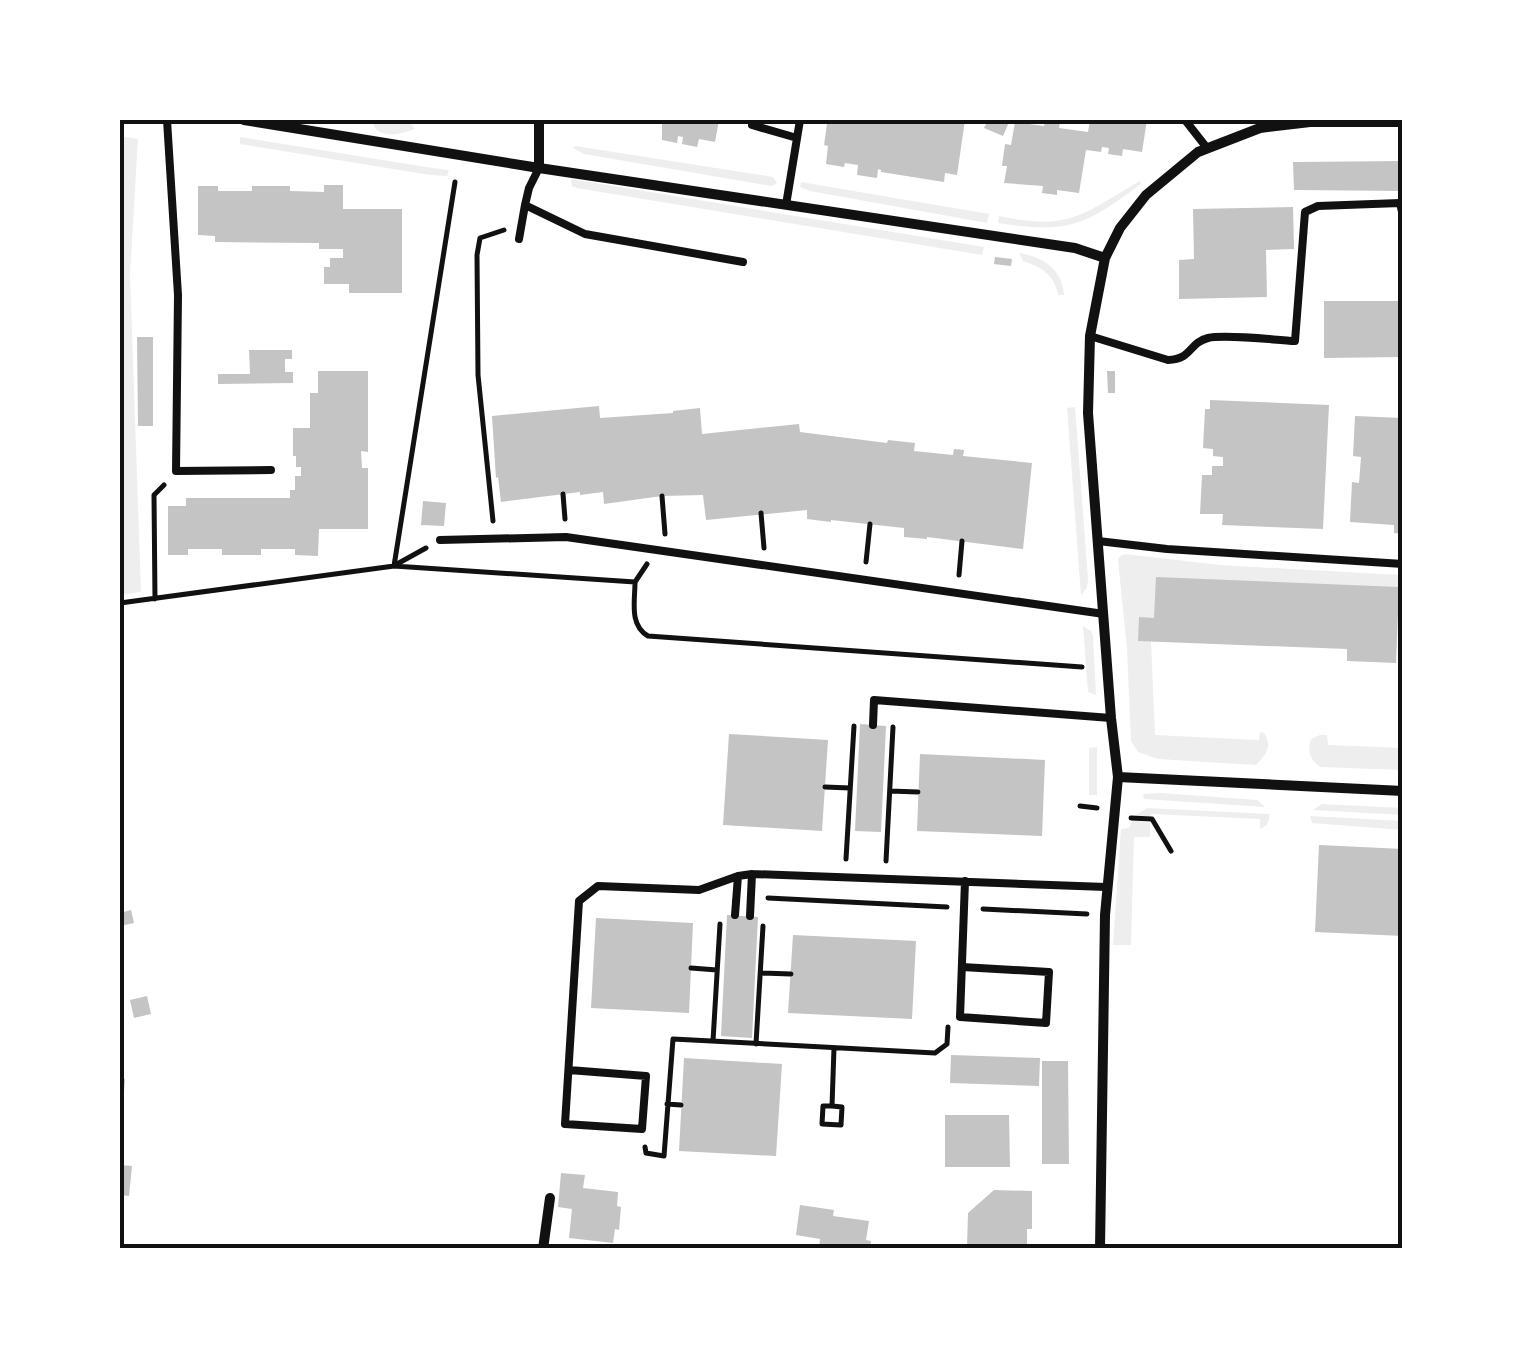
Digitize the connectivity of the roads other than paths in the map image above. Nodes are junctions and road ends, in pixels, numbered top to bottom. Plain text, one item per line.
1 (167, 120) edge
2 (244, 120) edge
3 (539, 120) edge
4 (752, 120) edge
5 (800, 120) edge
6 (1185, 120) edge
7 (1403, 122) edge
8 (797, 138) junction
9 (1207, 148) junction
10 (540, 168) junction
11 (525, 205) junction
12 (786, 205) junction
13 (1403, 216) edge
14 (519, 239) dead end
15 (1105, 258) junction
16 (744, 262) dead end
17 (1090, 336) junction
18 (271, 470) dead end
19 (440, 540) road end
20 (1098, 541) junction
21 (1403, 564) edge
22 (1104, 614) junction
23 (1111, 718) junction
24 (873, 725) dead end
25 (1118, 777) junction
26 (1403, 791) edge
27 (752, 874) junction
28 (738, 876) junction
29 (965, 882) junction
30 (1106, 887) junction
31 (735, 915) dead end
32 (750, 916) dead end
33 (962, 967) junction
34 (569, 1070) junction
35 (550, 1198) dead end
36 (543, 1249) edge
37 (1100, 1249) edge

1 - 18 lane
2 - 10 street
3 - 10 street
4 - 8 lane
5 - 8 lane
6 - 9 lane
7 - 9 street
8 - 12 lane
9 - 15 street
10 - 11 lane
10 - 12 street
11 - 14 lane
11 - 16 lane
12 - 15 street
13 - 17 lane
15 - 17 street
17 - 20 street
19 - 22 lane
20 - 21 lane
20 - 22 street
22 - 23 street
23 - 24 lane
23 - 25 street
25 - 26 street
25 - 30 street
27 - 28 lane
27 - 29 lane
27 - 32 lane
28 - 31 lane
28 - 34 lane
29 - 30 lane
29 - 33 lane
30 - 37 street
33 - 33 lane
34 - 34 lane
35 - 36 street

